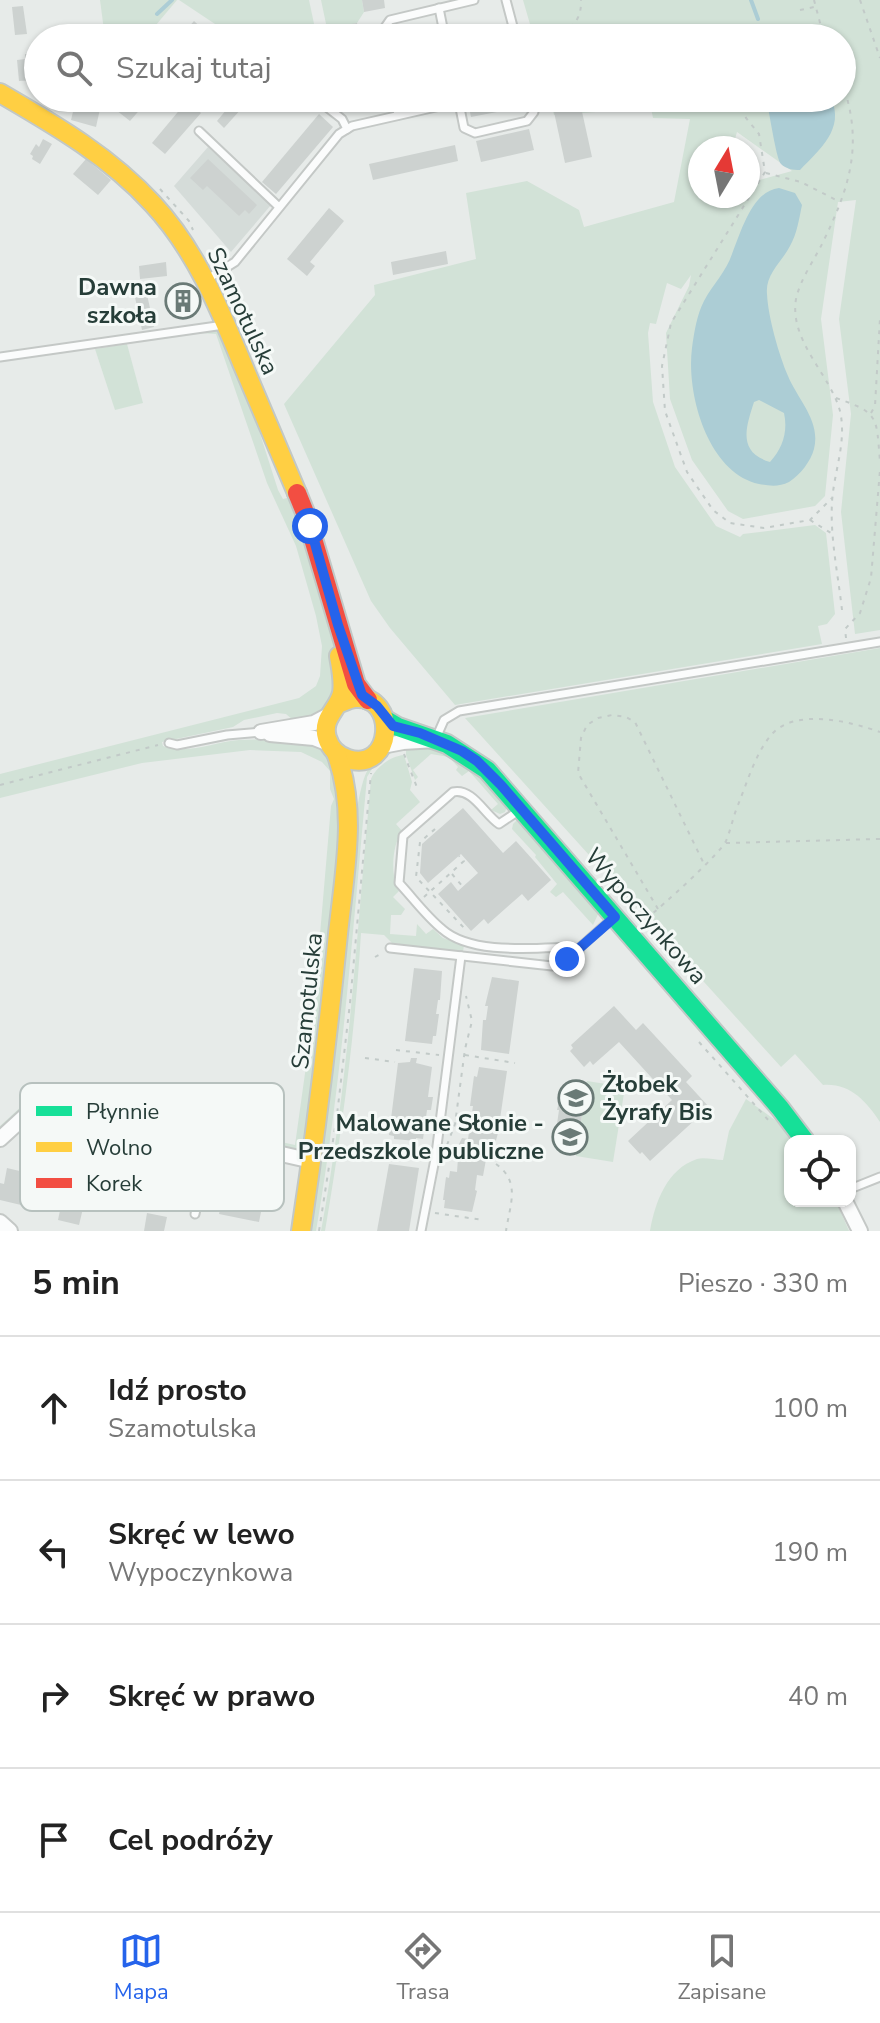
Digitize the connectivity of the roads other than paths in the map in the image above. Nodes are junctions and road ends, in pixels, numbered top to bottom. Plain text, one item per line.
1 (474, 0) edge
2 (506, 0) edge
3 (439, 8) junction
4 (387, 24) edge
5 (442, 24) edge
6 (512, 24) edge
7 (0, 93) edge
8 (24, 107) edge
9 (33, 112) edge
10 (333, 112) edge
11 (397, 112) edge
12 (410, 112) edge
13 (461, 112) edge
14 (534, 112) edge
15 (398, 115) junction
16 (347, 129) junction
17 (199, 131) dead end
18 (279, 207) junction
19 (206, 280) junction
20 (226, 325) junction
21 (0, 357) edge
22 (338, 625) junction
23 (880, 642) edge
24 (368, 700) junction
25 (333, 710) junction
26 (386, 720) junction
27 (261, 732) junction
28 (436, 740) junction
29 (169, 743) road end
30 (333, 748) junction
31 (382, 755) junction
32 (521, 808) junction
33 (348, 822) junction
34 (615, 917) junction
35 (390, 948) dead end
36 (579, 951) junction
37 (461, 956) junction
38 (20, 1121) edge
39 (800, 1135) edge
40 (0, 1139) edge
41 (284, 1155) edge
42 (312, 1161) junction
43 (880, 1177) edge
44 (856, 1187) edge
45 (848, 1207) edge
46 (196, 1211) edge
47 (195, 1214) dead end
48 (0, 1222) edge
49 (10, 1231) edge
50 (301, 1231) edge
51 (421, 1231) edge
52 (860, 1231) edge

1 - 3 lane
2 - 6 lane
3 - 4 lane
3 - 5 lane
7 - 8 street, Szamotulska
9 - 19 street, Szamotulska
10 - 16 lane
11 - 15 lane
12 - 15 lane
13 - 14 lane
15 - 16 lane
16 - 18 lane
17 - 18 lane
18 - 19 lane
19 - 20 street, Szamotulska
20 - 21 lane
20 - 22 street, Szamotulska
22 - 24 street, Szamotulska
22 - 25 street, Szamotulska
23 - 28 lane
24 - 25 street
24 - 26 street
25 - 27 street
25 - 30 street
26 - 28 street, Wypoczynkowa
26 - 31 street
27 - 29 lane
27 - 30 street
28 - 31 street
28 - 32 street, Wypoczynkowa
30 - 31 street
30 - 33 street, Szamotulska
31 - 33 street, Szamotulska
32 - 34 street, Wypoczynkowa
32 - 36 lane
33 - 42 street, Szamotulska
34 - 36 lane
34 - 39 street, Wypoczynkowa
35 - 37 lane
36 - 37 lane
37 - 51 lane
38 - 40 street
41 - 42 street
42 - 50 street, Szamotulska
43 - 44 lane
45 - 52 street
46 - 47 lane
48 - 49 street

